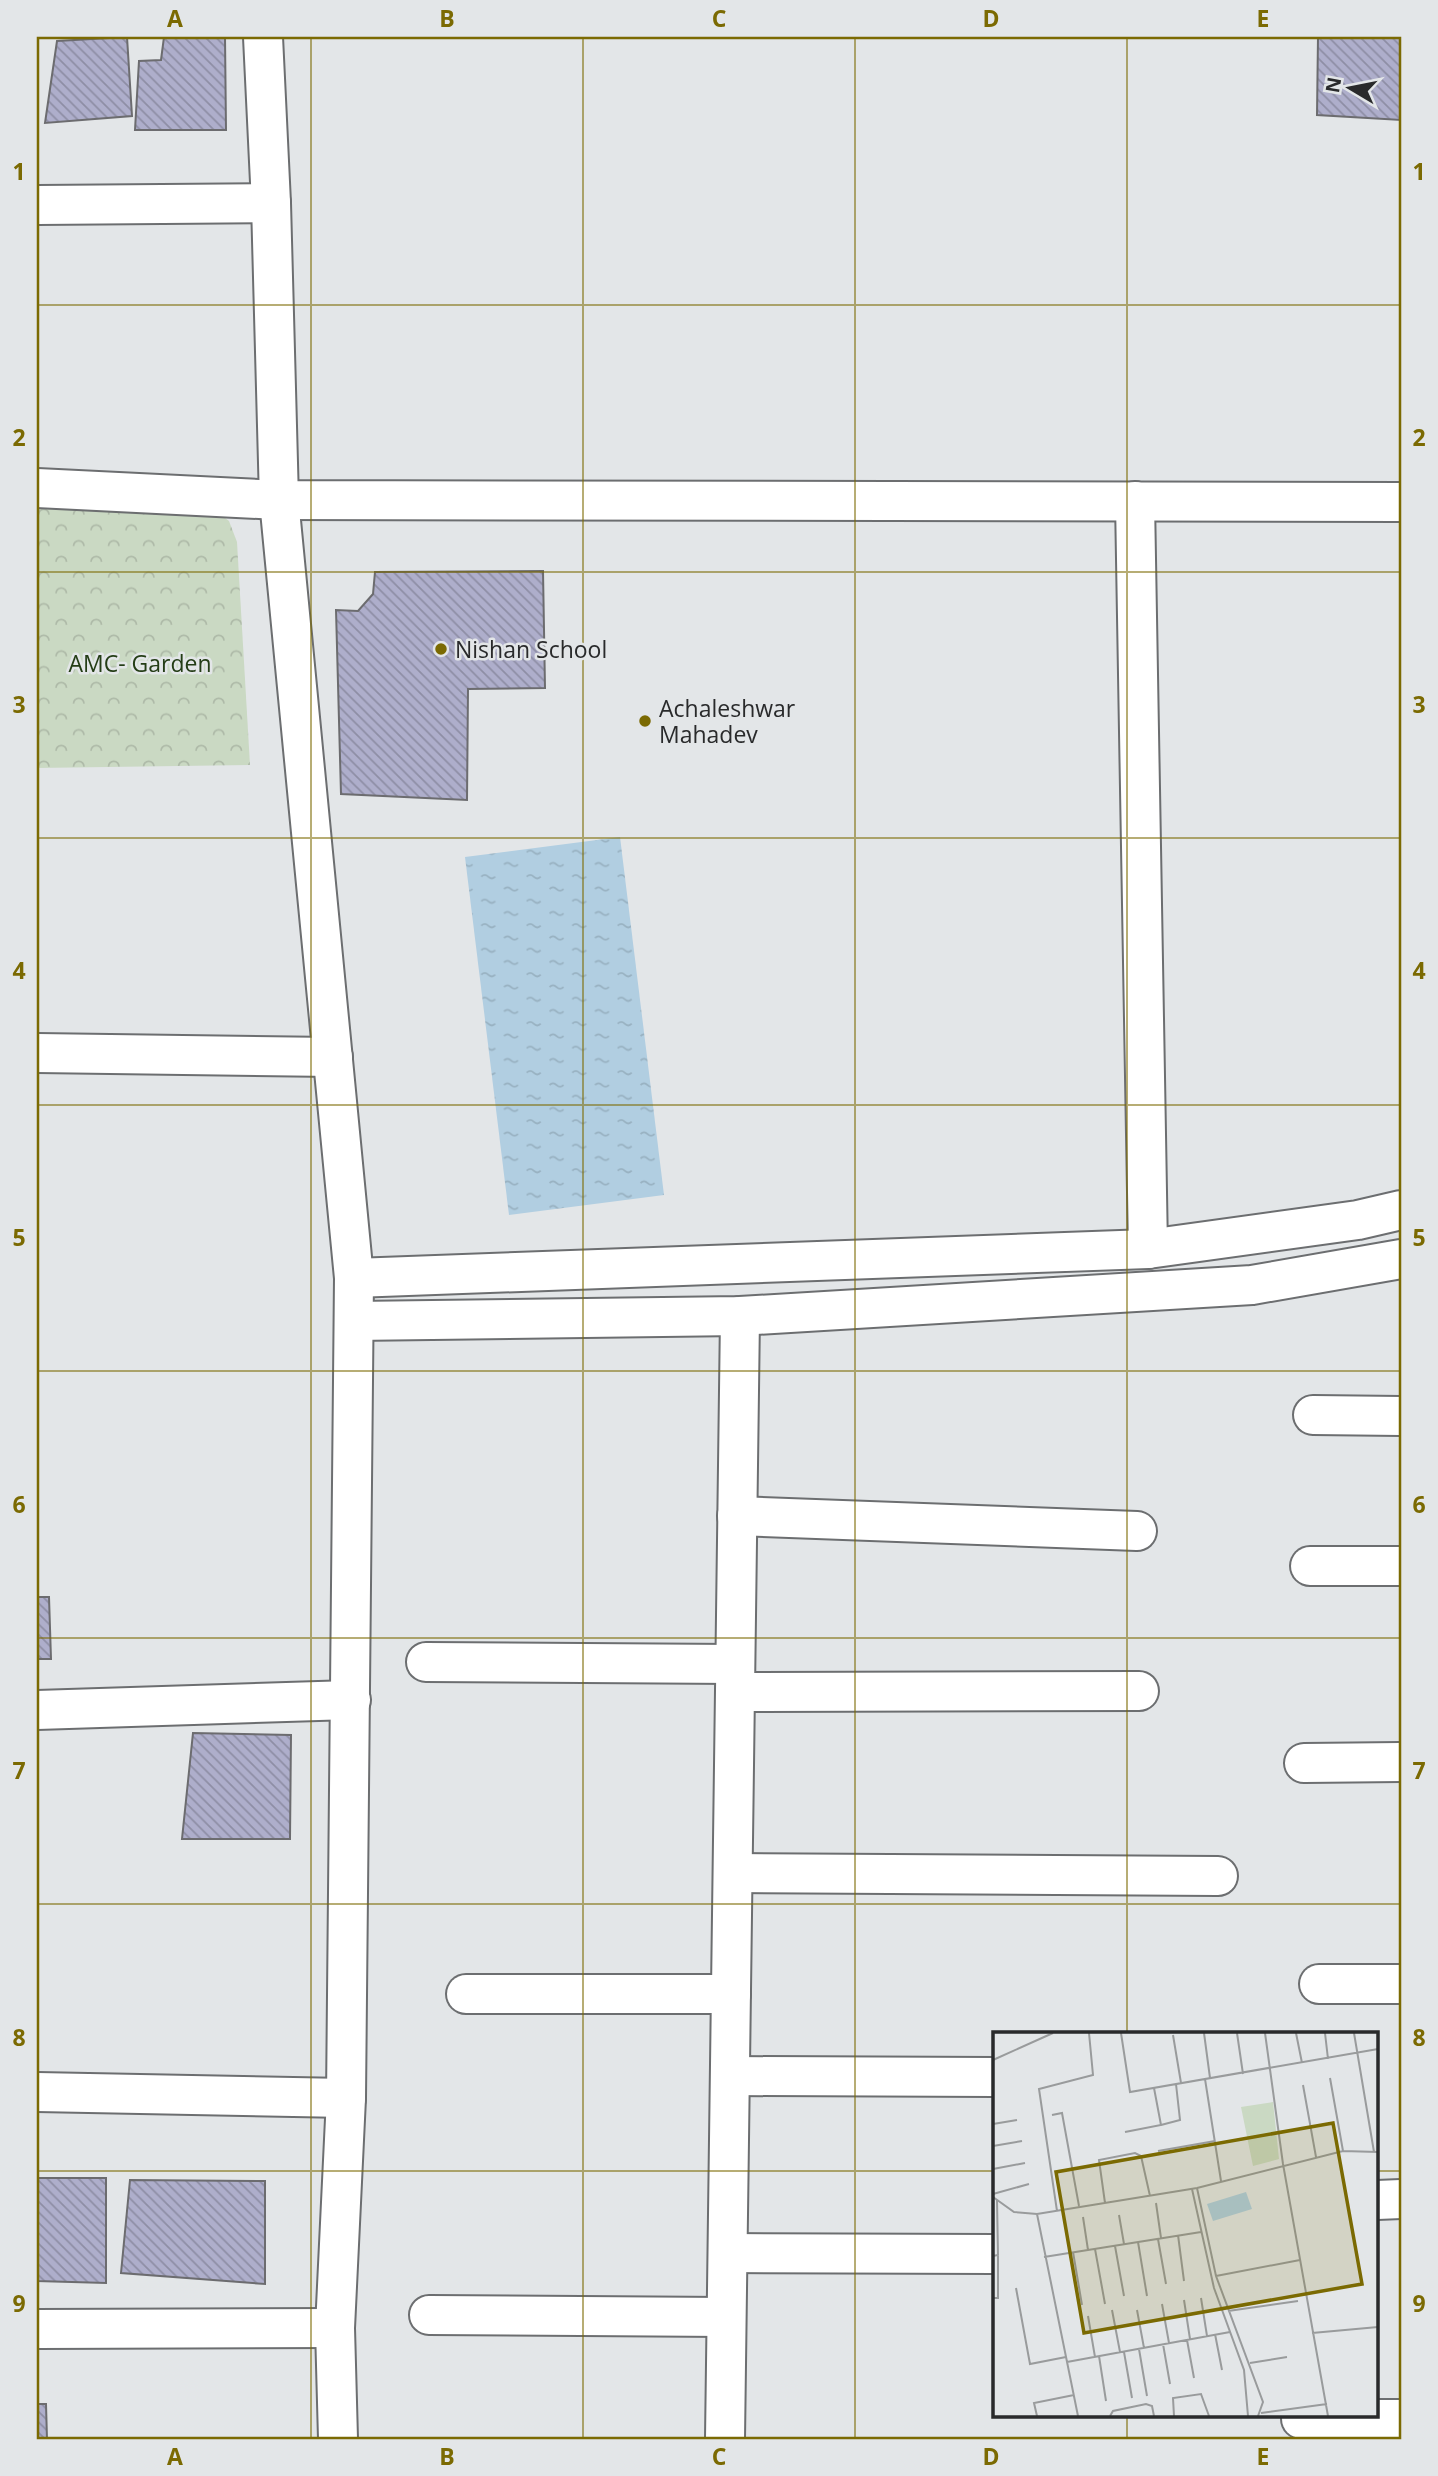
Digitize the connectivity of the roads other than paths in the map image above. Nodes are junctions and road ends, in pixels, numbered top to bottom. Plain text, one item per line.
1 (264, 37) edge
2 (271, 203) junction
3 (37, 205) edge
4 (37, 488) edge
5 (279, 500) junction
6 (1135, 501) junction
7 (1401, 502) edge
8 (37, 1053) edge
9 (333, 1057) junction
10 (1401, 1210) edge
11 (1148, 1249) junction
12 (1401, 1259) edge
13 (354, 1278) junction
14 (740, 1316) junction
15 (354, 1321) junction
16 (1312, 1415) dead end
17 (1401, 1416) edge
18 (737, 1516) junction
19 (1138, 1531) dead end
20 (1310, 1566) dead end
21 (1401, 1566) edge
22 (426, 1662) dead end
23 (735, 1678) junction
24 (1139, 1691) dead end
25 (351, 1700) junction
26 (37, 1710) edge
27 (1401, 1762) edge
28 (1304, 1763) dead end
29 (733, 1873) junction
30 (1217, 1876) dead end
31 (1319, 1984) dead end
32 (1401, 1984) edge
33 (466, 1994) dead end
34 (731, 1994) junction
35 (730, 2076) junction
36 (993, 2077) edge
37 (37, 2092) edge
38 (346, 2098) junction
39 (1378, 2200) edge
40 (1401, 2200) edge
41 (728, 2253) junction
42 (993, 2254) edge
43 (429, 2315) dead end
44 (726, 2317) junction
45 (335, 2328) junction
46 (37, 2329) edge
47 (1301, 2419) dead end
48 (1401, 2419) edge
49 (338, 2439) edge
50 (725, 2439) edge

1 - 2 street
2 - 3 street
2 - 5 street
4 - 5 street
5 - 6 street
5 - 9 street
6 - 7 street
6 - 11 street
8 - 9 street
9 - 13 street
10 - 11 street
11 - 13 street
12 - 14 street
13 - 15 street
14 - 15 street
14 - 18 street
15 - 25 street
16 - 17 street
18 - 19 street
18 - 23 street
20 - 21 street
22 - 23 street
23 - 24 street
23 - 29 street
25 - 26 street
25 - 38 street
27 - 28 street
29 - 30 street
29 - 34 street
31 - 32 street
33 - 34 street
34 - 35 street
35 - 36 street
35 - 41 street
37 - 38 street
38 - 45 street
39 - 40 street
41 - 42 street
41 - 44 street
43 - 44 street
44 - 50 street
45 - 46 street
45 - 49 street
47 - 48 street

